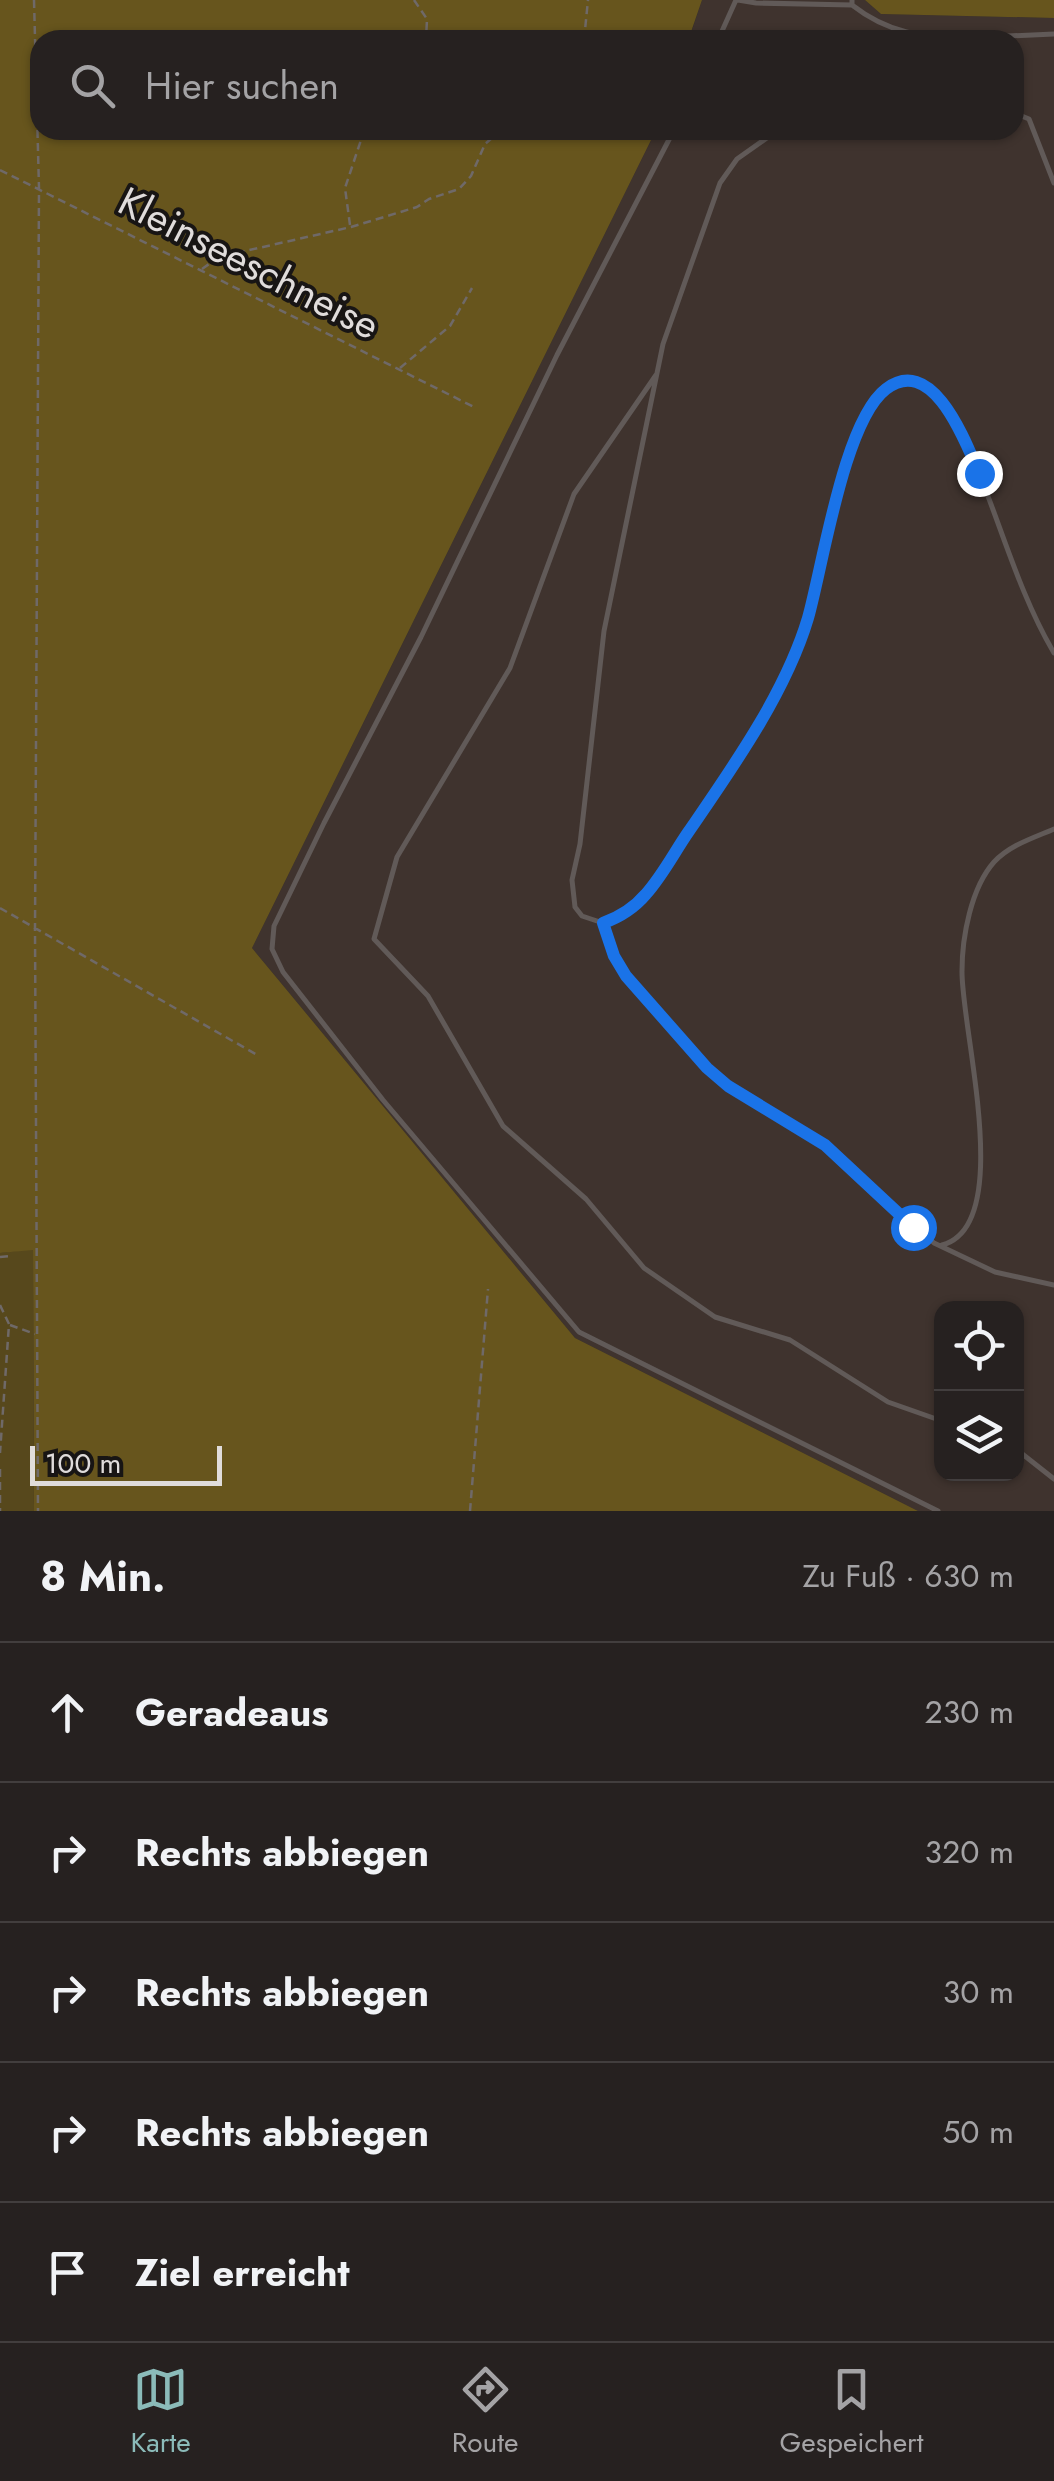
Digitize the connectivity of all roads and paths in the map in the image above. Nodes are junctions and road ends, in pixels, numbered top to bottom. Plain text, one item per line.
1 (34, 0) edge
2 (414, 0) edge
3 (588, 0) edge
4 (737, 0) edge
5 (852, 2) edge
6 (35, 30) edge
7 (426, 30) edge
8 (585, 30) edge
9 (723, 30) edge
10 (895, 30) edge
11 (1054, 34) edge
12 (1024, 36) edge
13 (1024, 116) edge
14 (37, 140) edge
15 (361, 140) edge
16 (490, 140) edge
17 (669, 140) edge
18 (762, 140) edge
19 (0, 170) edge
20 (1054, 183) edge
21 (38, 188) junction
22 (350, 227) junction
23 (200, 270) junction
24 (472, 288) dead end
25 (398, 369) junction
26 (658, 373) junction
27 (474, 406) dead end
28 (1054, 653) edge
29 (1054, 829) edge
30 (0, 908) edge
31 (603, 923) junction
32 (35, 930) junction
33 (259, 1056) dead end
34 (939, 1246) junction
35 (12, 1256) dead end
36 (0, 1257) edge
37 (1054, 1285) edge
38 (488, 1290) dead end
39 (0, 1305) edge
40 (8, 1324) junction
41 (38, 1335) junction
42 (934, 1417) edge
43 (0, 1453) edge
44 (1024, 1456) edge
45 (0, 1469) edge
46 (1054, 1478) edge
47 (0, 1511) edge
48 (38, 1511) edge
49 (470, 1511) edge
50 (938, 1511) edge

1 - 6 path
2 - 7 path
3 - 8 path
4 - 5 lane
4 - 9 lane
5 - 10 lane
11 - 12 lane
13 - 20 lane
14 - 21 path
15 - 22 path
16 - 22 path
17 - 50 lane
18 - 26 lane
19 - 21 path, Kleinseeschneise
21 - 23 path, Kleinseeschneise
21 - 32 path
22 - 23 path
23 - 25 path, Kleinseeschneise
24 - 25 path
25 - 27 path, Kleinseeschneise
26 - 31 lane
26 - 42 lane
28 - 31 lane
29 - 34 lane
30 - 32 path
31 - 34 lane
32 - 33 path
32 - 41 path
34 - 37 lane
35 - 36 path
38 - 49 path
39 - 40 path
40 - 41 path
40 - 43 path
41 - 48 path
44 - 46 lane
45 - 47 path

